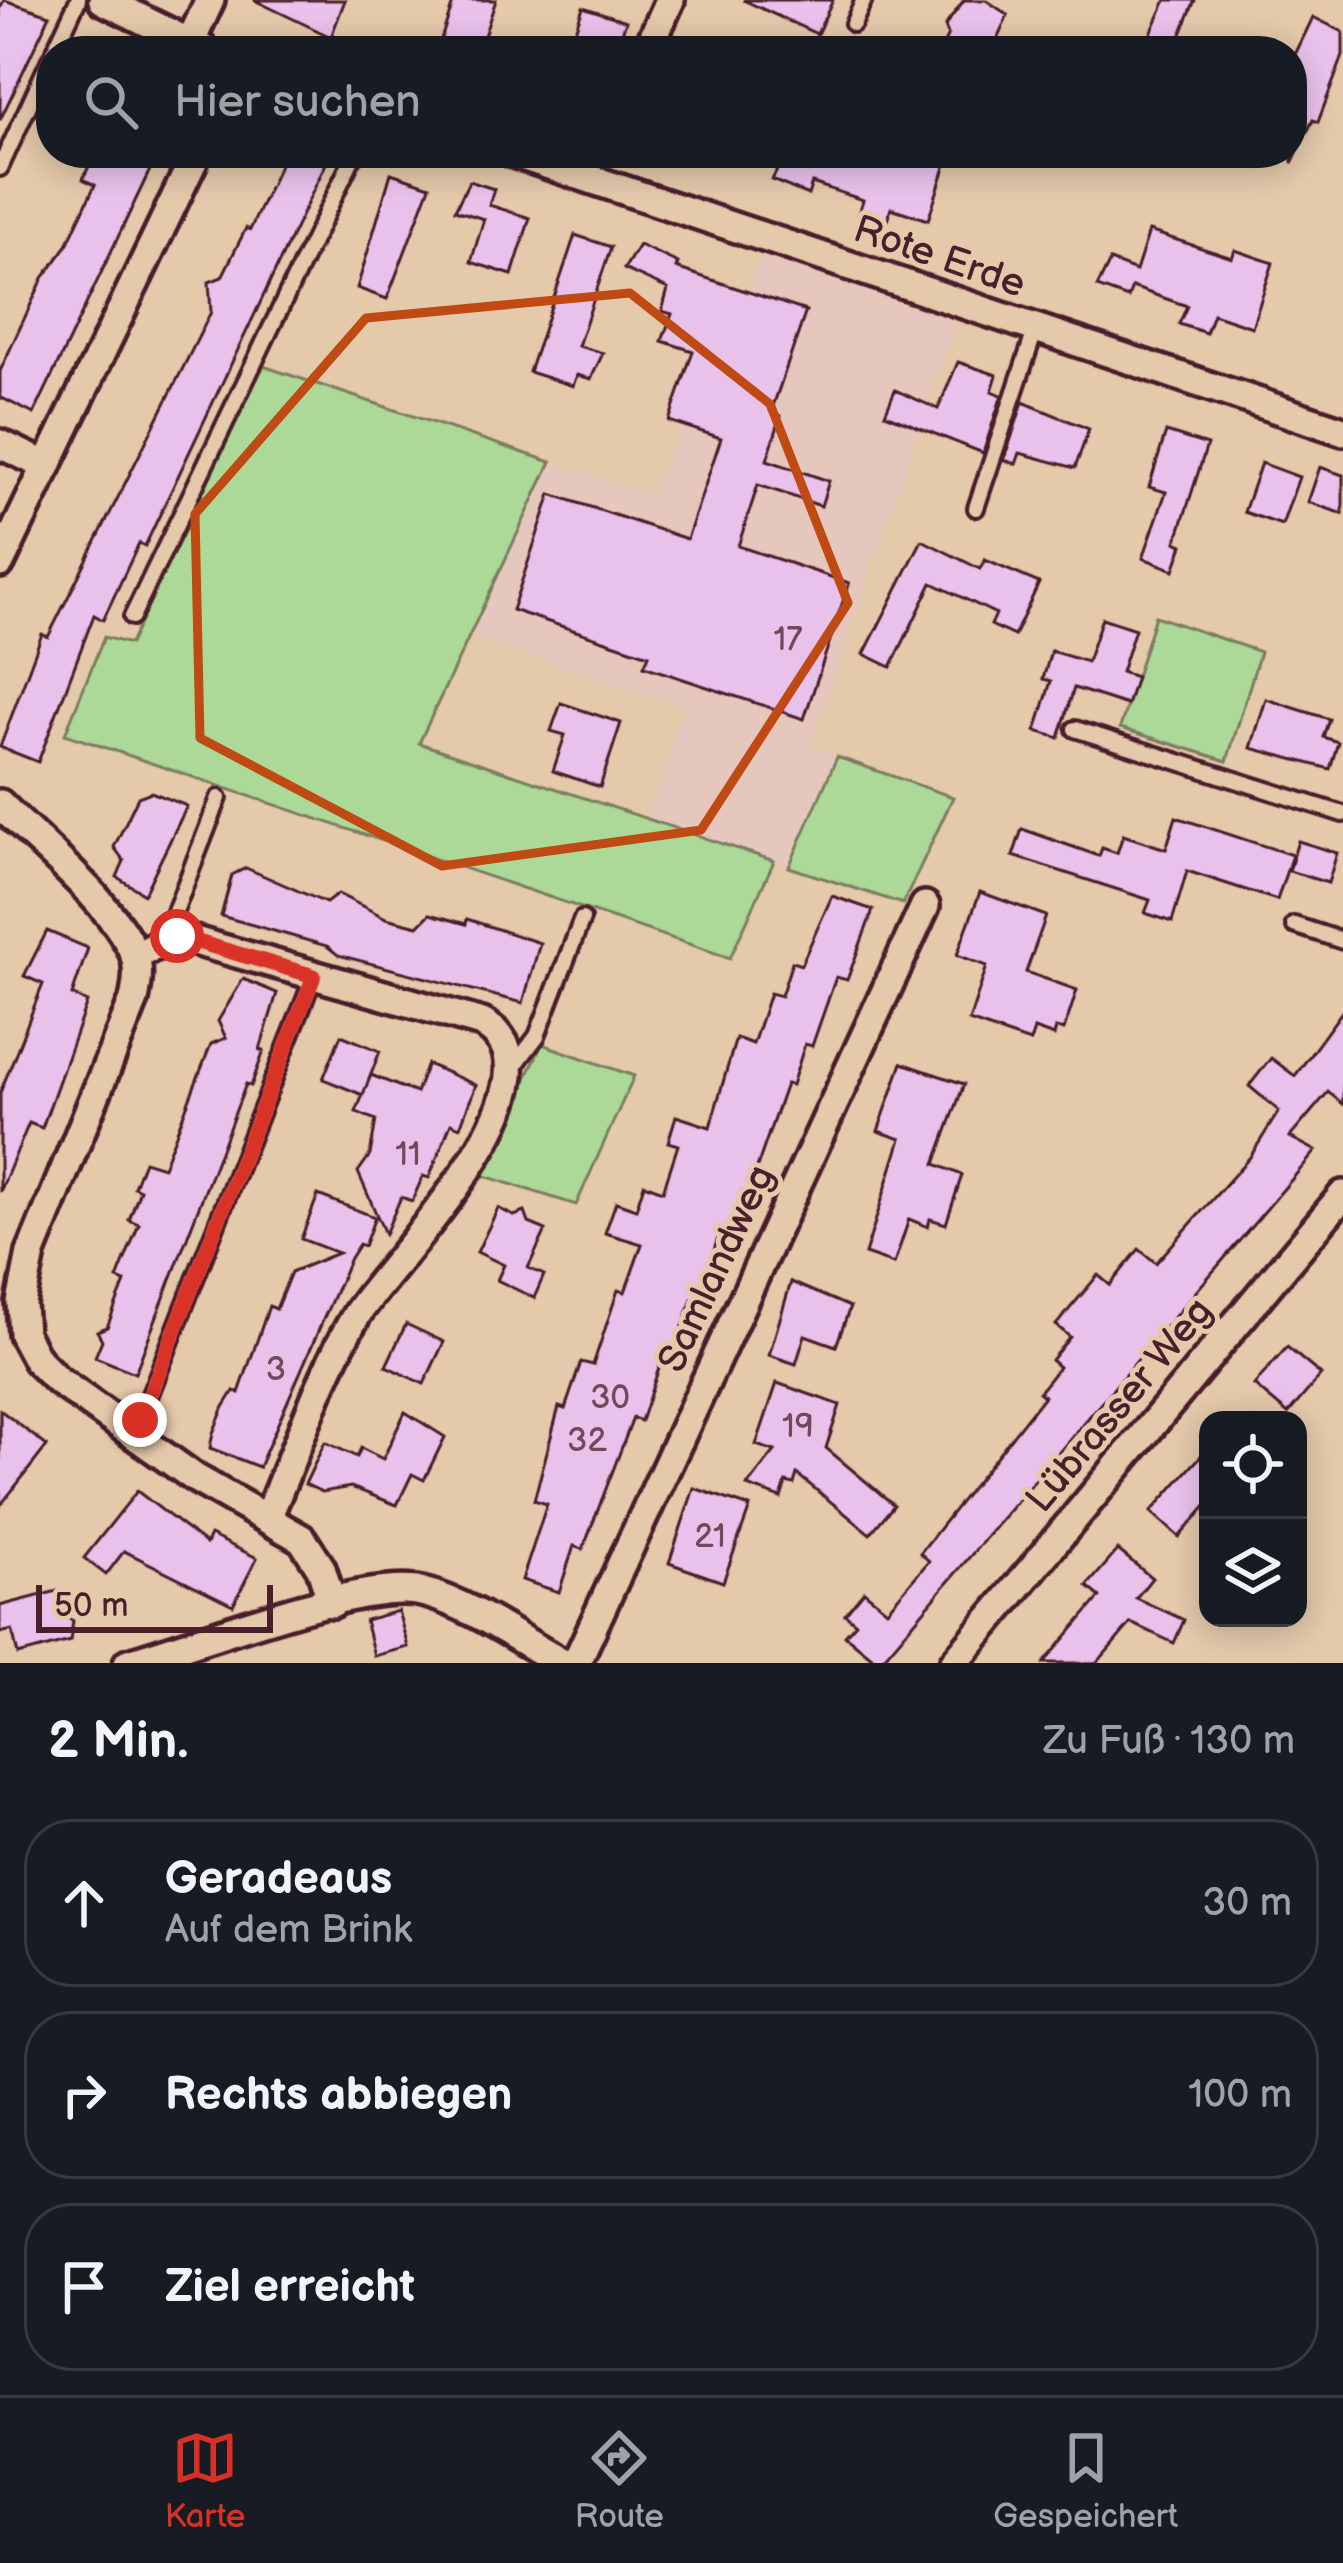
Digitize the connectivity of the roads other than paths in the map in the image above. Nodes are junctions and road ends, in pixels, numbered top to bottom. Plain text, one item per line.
1 (78, 0) edge
2 (103, 0) edge
3 (210, 0) edge
4 (670, 0) edge
5 (864, 0) edge
6 (853, 24) dead end
7 (61, 36) edge
8 (177, 36) edge
9 (202, 36) edge
10 (654, 36) edge
11 (36, 89) edge
12 (0, 168) edge
13 (190, 168) edge
14 (348, 168) edge
15 (599, 168) edge
16 (1036, 328) junction
17 (1343, 431) edge
18 (0, 444) edge
19 (47, 466) junction
20 (976, 508) dead end
21 (0, 563) edge
22 (132, 616) dead end
23 (1076, 729) dead end
24 (219, 798) dead end
25 (0, 804) edge
26 (1343, 814) edge
27 (925, 906) dead end
28 (582, 919) dead end
29 (1294, 925) dead end
30 (165, 937) junction
31 (1343, 940) edge
32 (135, 956) junction
33 (314, 976) junction
34 (512, 1069) junction
35 (1343, 1195) edge
36 (134, 1436) junction
37 (267, 1517) junction
38 (332, 1603) junction
39 (128, 1663) edge
40 (562, 1663) edge
41 (575, 1663) edge
42 (954, 1663) edge

1 - 7 lane
2 - 8 street
3 - 9 street
4 - 10 street
5 - 6 lane
11 - 12 lane
13 - 19 street
14 - 22 lane
15 - 16 street, Rote Erde
16 - 17 street, Rote Erde
16 - 20 lane
18 - 19 street
19 - 21 street
23 - 26 lane
24 - 30 lane
25 - 32 street
27 - 41 street, Samlandweg
28 - 34 lane
29 - 31 lane
30 - 32 street
30 - 33 street
32 - 36 street
33 - 34 street
33 - 36 lane
34 - 37 street
35 - 42 street, Lübrasser Weg
36 - 37 street
37 - 38 street
38 - 39 street
38 - 40 street

